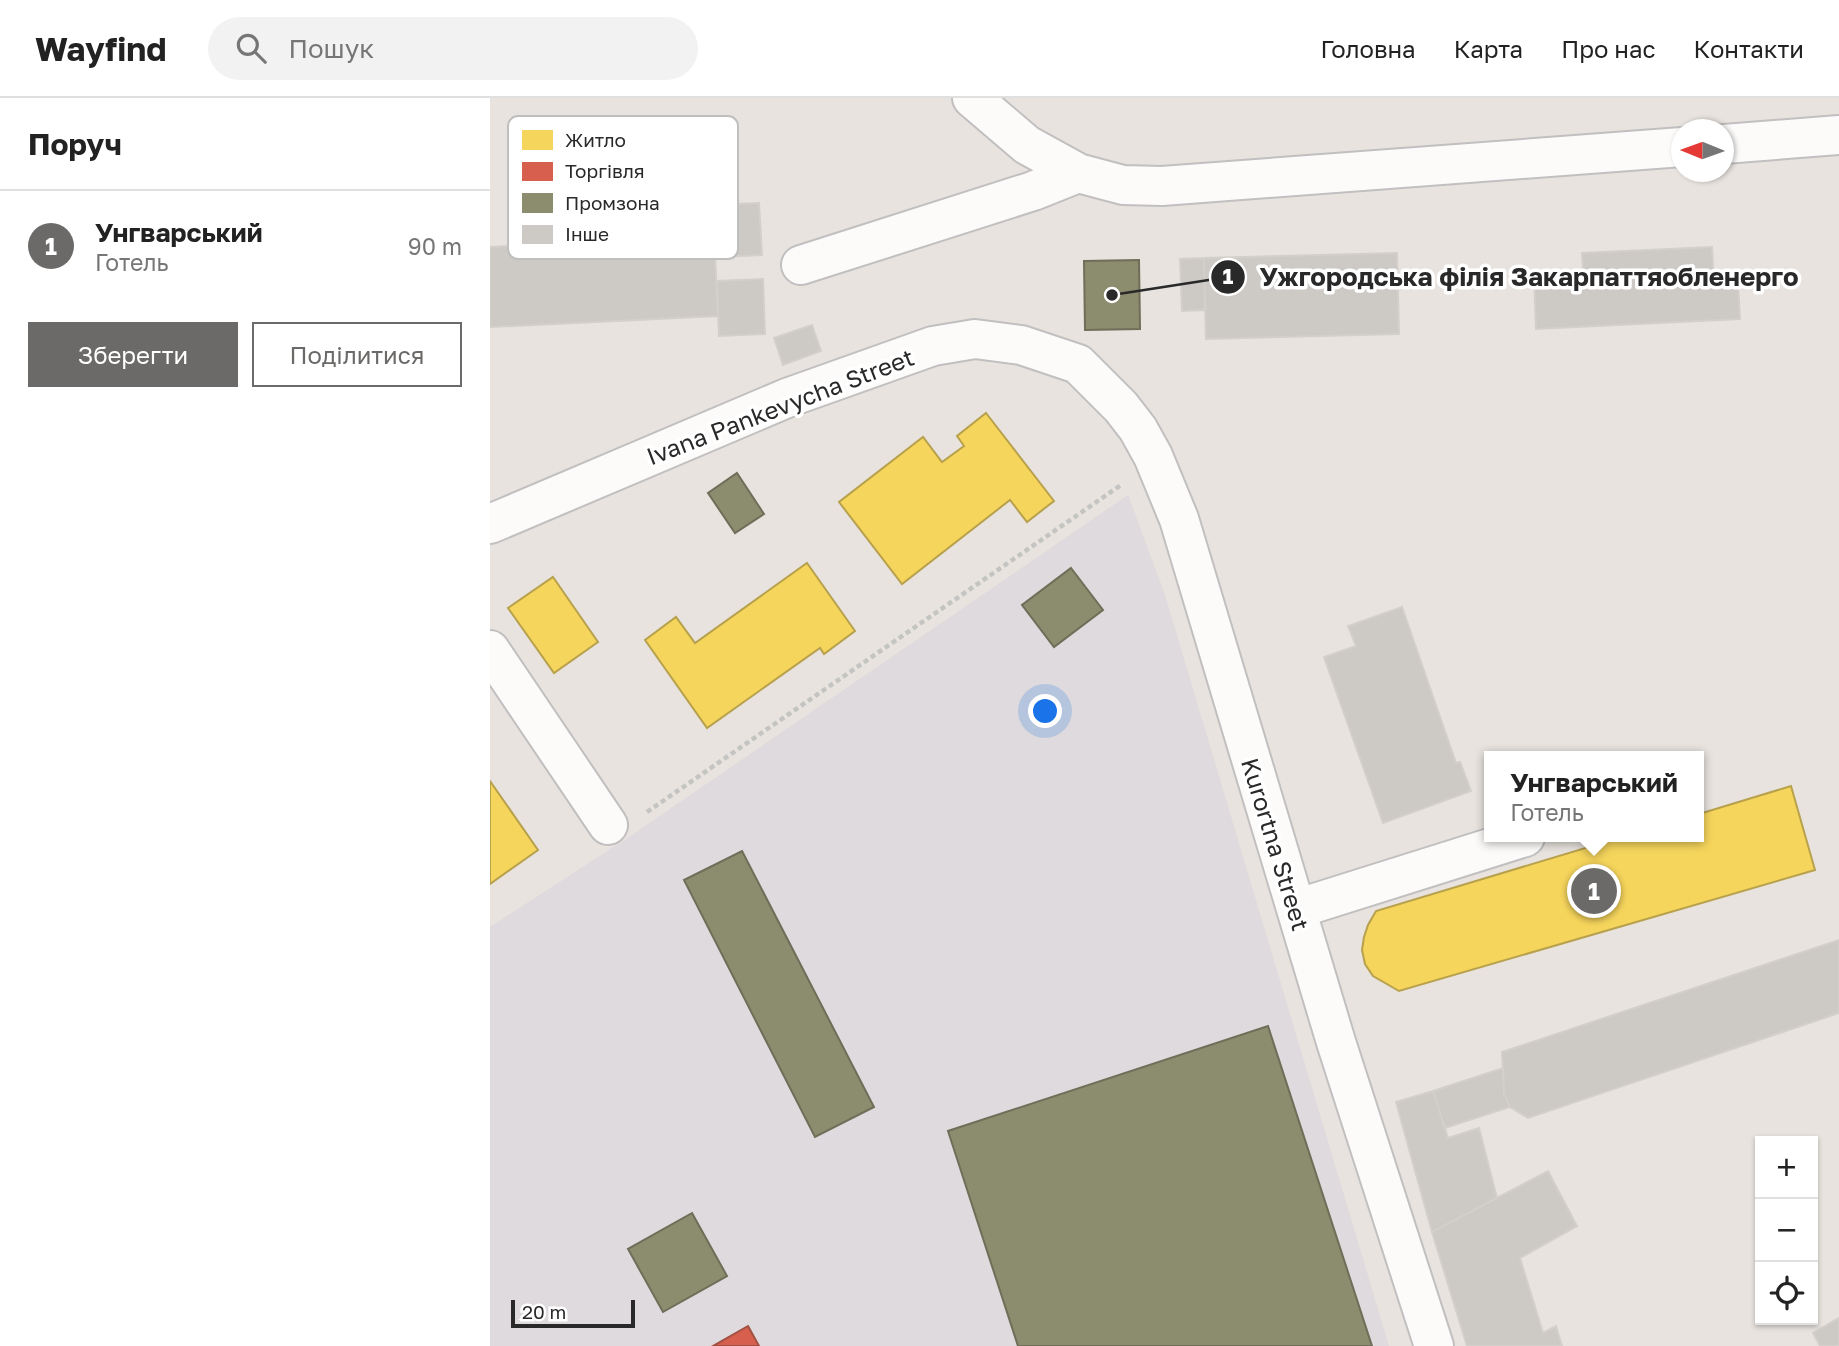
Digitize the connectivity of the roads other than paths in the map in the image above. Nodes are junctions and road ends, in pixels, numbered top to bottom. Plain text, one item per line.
1 (972, 98) edge
2 (1839, 135) edge
3 (1734, 143) edge
4 (1671, 148) edge
5 (1078, 173) junction
6 (801, 265) dead end
7 (1078, 364) joint
8 (490, 524) edge
9 (490, 650) edge
10 (608, 825) road end
11 (1509, 842) edge
12 (1296, 909) junction
13 (1434, 1346) edge

1 - 5 street
2 - 3 street
4 - 5 street
5 - 6 street
7 - 8 street, Ivana Pankevycha Street
7 - 12 street, Kurortna Street
9 - 10 street
11 - 12 street
12 - 13 street, Kurortna Street

